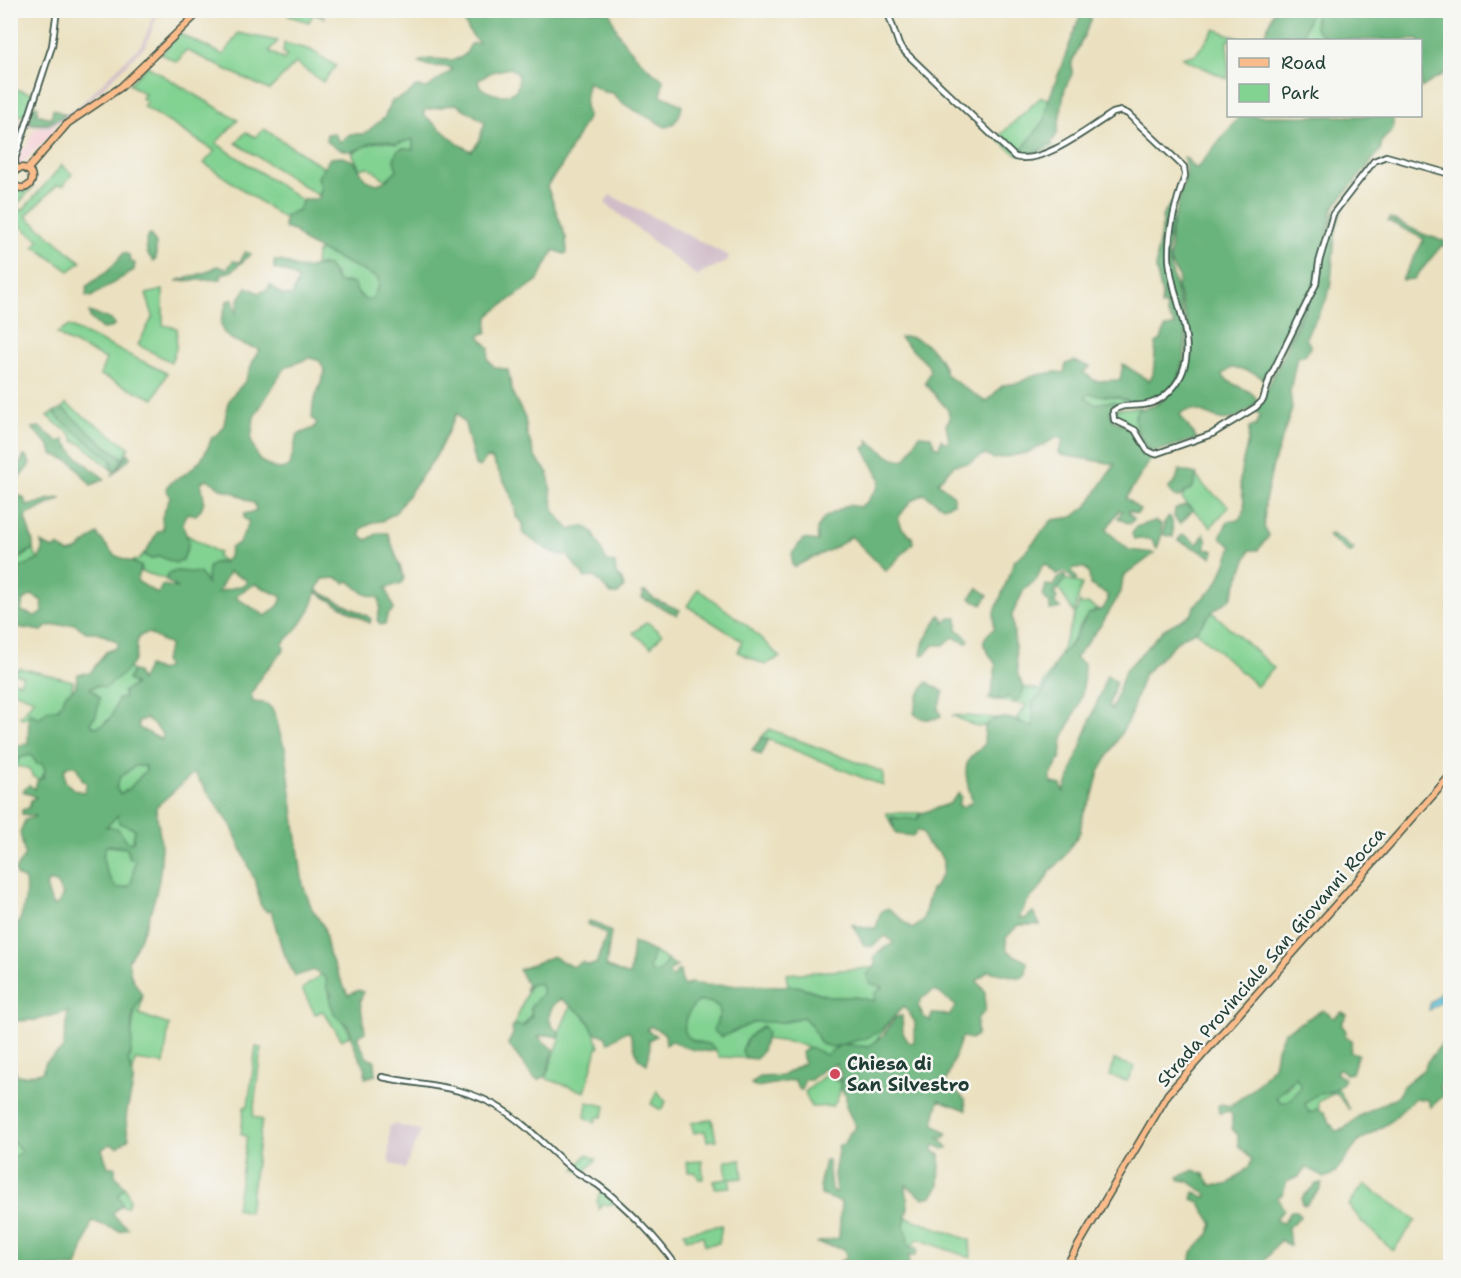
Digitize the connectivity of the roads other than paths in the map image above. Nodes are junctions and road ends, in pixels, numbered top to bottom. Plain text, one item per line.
1 (57, 10) edge
2 (201, 10) edge
3 (887, 10) edge
4 (27, 170) junction
5 (16, 171) junction
6 (1450, 174) edge
7 (13, 187) edge
8 (1450, 776) edge
9 (382, 1077) dead end
10 (678, 1268) edge
11 (1065, 1268) edge

1 - 5 street
2 - 4 main road
3 - 6 street
4 - 5 main road
4 - 7 main road
5 - 7 main road
8 - 11 main road, Strada Provinciale San Giovanni Rocca
9 - 10 street

